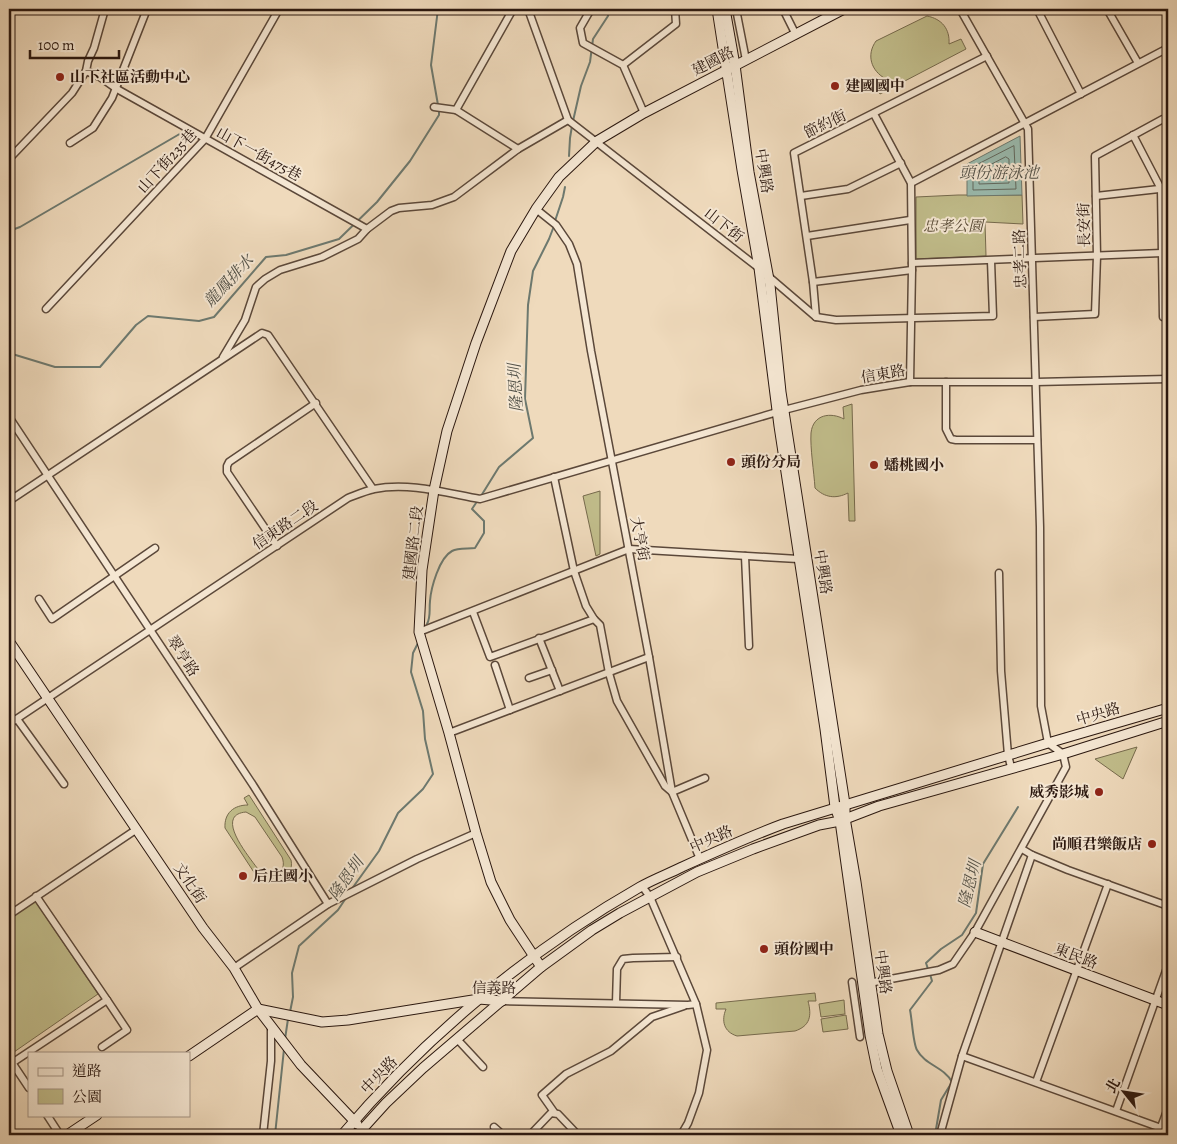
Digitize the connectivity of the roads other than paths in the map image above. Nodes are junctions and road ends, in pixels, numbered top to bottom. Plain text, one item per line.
1 (105, 9) edge
2 (147, 9) edge
3 (279, 9) edge
4 (513, 9) edge
5 (521, 9) edge
6 (591, 9) edge
7 (675, 9) edge
8 (717, 9) edge
9 (725, 9) edge
10 (736, 9) edge
11 (783, 9) edge
12 (844, 9) edge
13 (960, 9) edge
14 (1037, 9) edge
15 (1109, 10) edge
16 (529, 11) edge
17 (796, 35) junction
18 (1168, 48) edge
19 (987, 56) junction
20 (746, 60) junction
21 (1138, 64) junction
22 (624, 66) junction
23 (731, 67) junction
24 (86, 72) junction
25 (117, 89) junction
26 (1081, 94) junction
27 (435, 107) dead end
28 (456, 110) junction
29 (644, 113) junction
30 (874, 114) junction
31 (1168, 119) edge
32 (571, 122) junction
33 (1025, 123) junction
34 (1133, 135) junction
35 (206, 139) junction
36 (597, 141) junction
37 (70, 143) dead end
38 (518, 149) junction
39 (9, 160) edge
40 (901, 162) junction
41 (911, 183) junction
42 (1168, 188) edge
43 (1161, 189) junction
44 (800, 196) junction
45 (1096, 196) junction
46 (536, 209) junction
47 (910, 220) junction
48 (365, 228) junction
49 (807, 236) junction
50 (1162, 252) junction
51 (1097, 256) junction
52 (1032, 258) junction
53 (991, 261) junction
54 (912, 267) junction
55 (759, 268) junction
56 (768, 276) junction
57 (813, 282) junction
58 (46, 310) dead end
59 (816, 317) junction
60 (911, 317) junction
61 (1034, 317) junction
62 (1168, 317) edge
63 (221, 360) junction
64 (1168, 379) edge
65 (910, 382) junction
66 (946, 382) junction
67 (1036, 382) junction
68 (316, 403) junction
69 (781, 411) junction
70 (9, 417) edge
71 (12, 426) edge
72 (1037, 440) junction
73 (612, 461) junction
74 (49, 475) junction
75 (554, 477) junction
76 (373, 490) junction
77 (434, 490) junction
78 (9, 501) edge
79 (276, 546) junction
80 (155, 548) dead end
81 (629, 549) junction
82 (745, 556) junction
83 (798, 559) junction
84 (574, 571) junction
85 (999, 574) dead end
86 (114, 576) junction
87 (38, 599) dead end
88 (473, 612) junction
89 (594, 619) junction
90 (150, 629) junction
91 (419, 632) junction
92 (539, 638) junction
93 (9, 641) edge
94 (749, 646) dead end
95 (649, 657) junction
96 (495, 665) dead end
97 (552, 670) junction
98 (609, 672) junction
99 (529, 678) dead end
100 (560, 691) junction
101 (49, 698) junction
102 (1168, 708) edge
103 (510, 710) junction
104 (17, 719) junction
105 (1168, 721) edge
106 (9, 724) edge
107 (829, 729) junction
108 (449, 733) junction
109 (1048, 742) junction
110 (1062, 754) junction
111 (1008, 755) junction
112 (1011, 768) junction
113 (705, 778) dead end
114 (64, 784) dead end
115 (672, 792) junction
116 (845, 804) junction
117 (835, 807) junction
118 (842, 820) junction
119 (137, 829) junction
120 (476, 833) junction
121 (1022, 850) junction
122 (1032, 855) junction
123 (700, 859) junction
124 (1108, 884) junction
125 (642, 886) junction
126 (36, 896) junction
127 (650, 897) junction
128 (328, 904) junction
129 (1168, 906) edge
130 (9, 914) edge
131 (975, 932) junction
132 (1000, 942) junction
133 (534, 957) junction
134 (677, 958) junction
135 (1168, 965) edge
136 (541, 967) junction
137 (234, 968) junction
138 (1077, 971) junction
139 (852, 982) dead end
140 (867, 983) junction
141 (479, 999) junction
142 (107, 1000) junction
143 (502, 1001) junction
144 (1155, 1001) junction
145 (616, 1003) junction
146 (696, 1004) junction
147 (688, 1005) junction
148 (1168, 1005) edge
149 (258, 1009) junction
150 (271, 1025) junction
151 (860, 1037) dead end
152 (457, 1039) junction
153 (102, 1046) dead end
154 (190, 1055) edge
155 (962, 1056) junction
156 (10, 1060) edge
157 (483, 1067) dead end
158 (1036, 1082) junction
159 (28, 1087) edge
160 (1168, 1108) edge
161 (1116, 1111) junction
162 (552, 1112) junction
163 (48, 1116) edge
164 (96, 1116) edge
165 (354, 1121) junction
166 (1168, 1123) edge
167 (494, 1127) dead end
168 (1161, 1128) junction
169 (360, 1132) edge
170 (60, 1135) edge
171 (66, 1135) edge
172 (262, 1135) edge
173 (342, 1135) edge
174 (503, 1135) edge
175 (530, 1135) edge
176 (578, 1135) edge
177 (681, 1135) edge
178 (901, 1135) edge
179 (909, 1135) edge
180 (940, 1135) edge
181 (1158, 1135) edge

1 - 24 street
2 - 25 street
3 - 35 street, 山下街235巷
4 - 28 street
5 - 16 street
6 - 22 street
7 - 22 street
8 - 23 street, 中興路
9 - 23 street, 中興路
10 - 20 street
11 - 17 street
12 - 17 street, 建國路
13 - 19 street, 忠孝二路
14 - 26 street
15 - 21 street
16 - 32 street
17 - 20 street, 建國路
18 - 21 street
19 - 30 street, 節約街
19 - 33 street, 忠孝二路
20 - 23 street, 建國路
21 - 26 street
22 - 29 street
23 - 29 street, 建國路
23 - 55 street, 中興路
23 - 56 street, 中興路
24 - 25 street, 山下一街475巷
24 - 39 street
25 - 35 street, 山下一街475巷
25 - 37 street
26 - 33 street
27 - 28 street
28 - 38 street
29 - 36 street, 建國路
30 - 40 street
30 - 44 street, 節約街
31 - 34 street, 長安街
32 - 36 street, 山下街
32 - 38 street
33 - 41 street
33 - 52 street, 忠孝二路
34 - 43 street
34 - 45 street, 長安街
35 - 48 street, 山下一街475巷
35 - 58 street, 山下街235巷
36 - 46 street, 建國路二段
36 - 55 street, 山下街
38 - 48 street
40 - 41 street
40 - 44 street
41 - 47 street
42 - 43 street
43 - 45 street
43 - 50 street
44 - 49 street, 節約街
45 - 51 street, 長安街
46 - 73 street, 大亨街
46 - 77 street, 建國路二段
47 - 49 street
47 - 54 street
48 - 63 street
49 - 57 street, 節約街
50 - 51 street
50 - 62 street
51 - 52 street
51 - 61 street, 長安街
52 - 53 street
52 - 61 street, 忠孝二路
53 - 54 street
53 - 60 street
54 - 57 street
54 - 60 street
55 - 56 street, 山下街
55 - 69 street, 中興路
56 - 59 street, 山下街
56 - 69 street, 中興路
57 - 59 street, 節約街
59 - 60 street
60 - 65 street
61 - 67 street, 忠孝二路
63 - 68 street
63 - 74 street
64 - 67 street, 信東路
65 - 66 street, 信東路
65 - 69 street, 信東路
66 - 67 street, 信東路
66 - 72 street
67 - 72 street, 忠孝二路
68 - 76 street
68 - 79 street
69 - 73 street, 信東路
69 - 83 street, 中興路
69 - 107 street, 中興路
70 - 71 street, 翠亨路
71 - 74 street, 翠亨路
72 - 109 street, 忠孝二路
73 - 75 street, 信東路二段
73 - 81 street, 大亨街
74 - 78 street
74 - 86 street, 翠亨路
75 - 77 street, 信東路二段
75 - 84 street
76 - 77 street, 信東路二段
76 - 79 street, 信東路二段
77 - 91 street, 建國路二段
79 - 90 street, 信東路二段
80 - 86 street
81 - 82 street
81 - 84 street
81 - 95 street, 大亨街
82 - 83 street
82 - 94 street
83 - 107 street, 中興路
84 - 88 street
84 - 89 street
85 - 111 street
86 - 87 street
86 - 90 street, 翠亨路
88 - 91 street
88 - 92 street
89 - 92 street
89 - 98 street
90 - 101 street, 信東路二段
90 - 128 street, 翠亨路
91 - 108 street, 建國路二段
92 - 97 street
93 - 101 street, 文化街
95 - 98 street
95 - 115 street, 大亨街
96 - 103 street
97 - 99 street
97 - 100 street
98 - 100 street
98 - 115 street
100 - 103 street
101 - 104 street, 信東路二段
101 - 119 street, 文化街
102 - 109 street, 中央路
103 - 108 street
104 - 106 street, 信東路二段
104 - 114 street
105 - 110 street, 中央路
107 - 116 street, 中興路
107 - 117 street, 中興路
108 - 120 street, 建國路二段
109 - 110 street
109 - 111 street, 中央路
110 - 112 street, 中央路
110 - 121 street
111 - 112 street
111 - 116 street, 中央路
112 - 118 street, 中央路
113 - 115 street
115 - 123 street, 大亨街
116 - 117 street, 中央路
116 - 118 street, 中興路
117 - 118 street, 中興路
117 - 123 street, 中央路
118 - 127 street, 中央路
118 - 140 street, 中興路
119 - 126 street
119 - 137 street, 文化街
120 - 128 street
120 - 133 street, 建國路二段
121 - 122 street
121 - 131 street
122 - 124 street
122 - 132 street
123 - 125 street, 中央路
124 - 129 street
124 - 138 street
125 - 127 street
125 - 133 street, 中央路
126 - 130 street
126 - 142 street
127 - 134 street
127 - 136 street, 中央路
128 - 137 street
131 - 132 street, 東民路
131 - 140 street
132 - 138 street, 東民路
132 - 155 street
133 - 136 street, 建國路二段
133 - 141 street, 中央路
134 - 145 street
134 - 146 street
135 - 144 street
136 - 143 street, 中央路
137 - 149 street, 文化街
138 - 144 street, 東民路
138 - 158 street
139 - 151 street
140 - 178 street, 中興路
140 - 179 street, 中興路
141 - 143 street, 信義路
141 - 149 street, 信義路
141 - 165 street, 中央路
142 - 153 street
142 - 156 street
143 - 145 street, 信義路
143 - 152 street, 中央路
144 - 148 street, 東民路
144 - 161 street
145 - 147 street, 信義路
146 - 147 street, 信義路
146 - 177 street
147 - 162 street
149 - 150 street, 文化街
149 - 154 street
150 - 165 street, 文化街
150 - 172 street
152 - 157 street
152 - 169 street, 中央路
155 - 158 street
155 - 180 street
156 - 159 street
158 - 161 street
160 - 168 street
161 - 168 street
162 - 175 street
162 - 176 street
163 - 170 street
164 - 171 street
165 - 169 street, 文化街
165 - 173 street, 中央路
166 - 168 street
167 - 174 street
168 - 181 street

